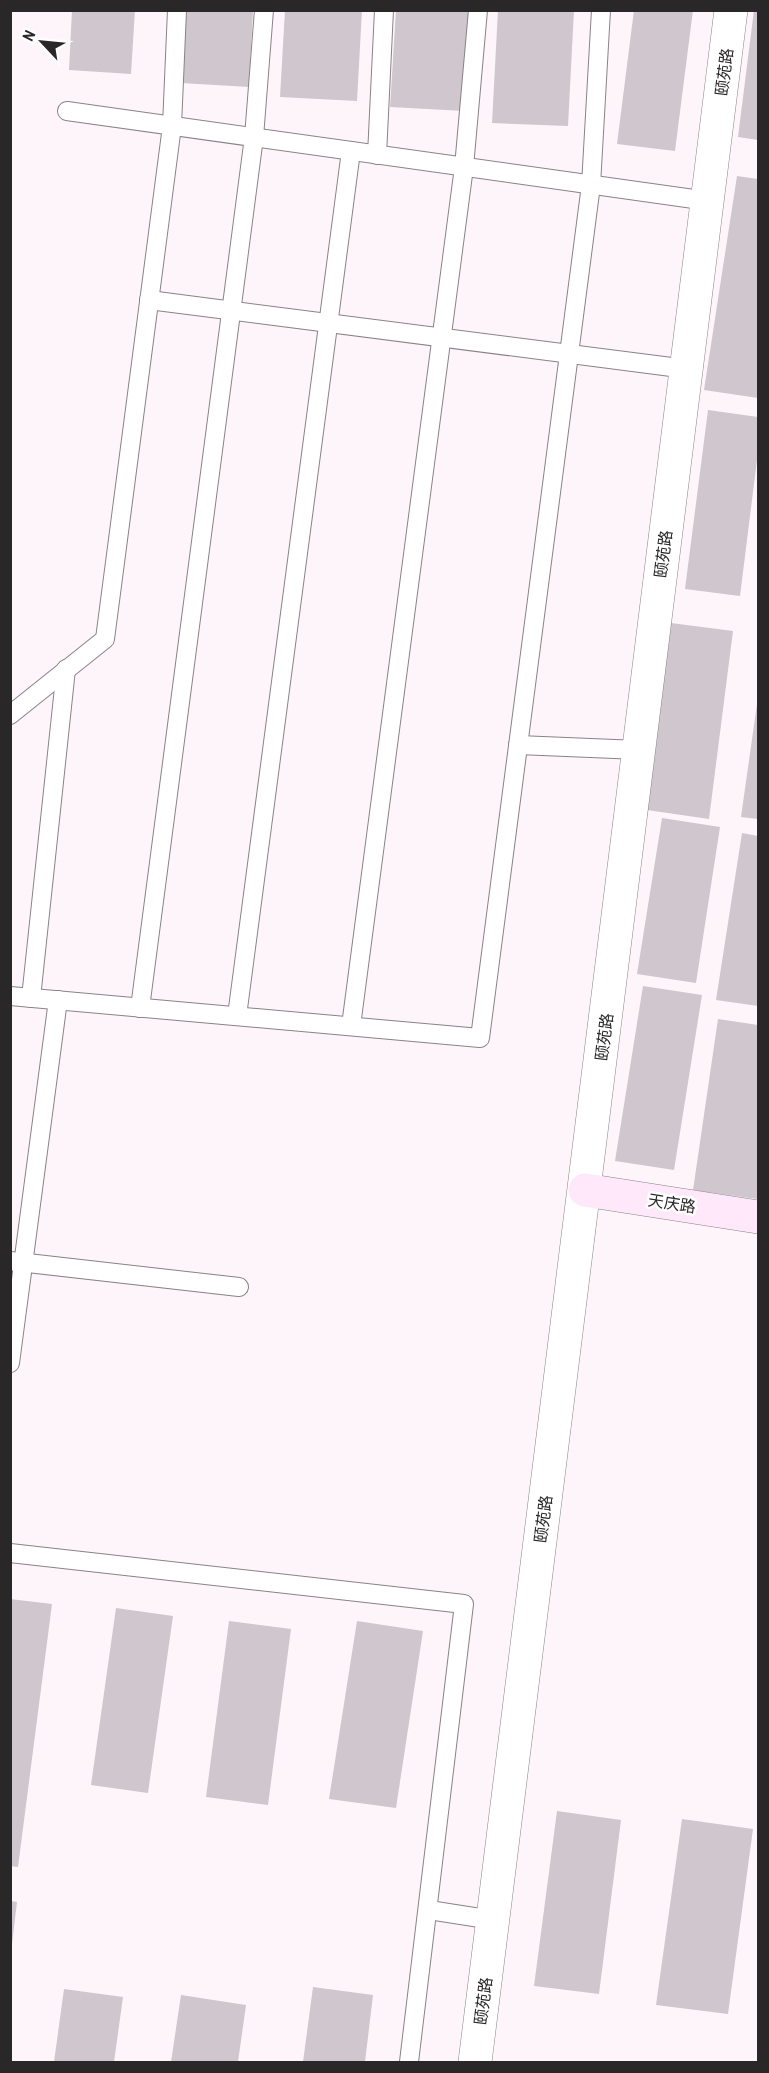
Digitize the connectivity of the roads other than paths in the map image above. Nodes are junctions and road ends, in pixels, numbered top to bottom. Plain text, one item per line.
1 (177, 10) edge
2 (264, 10) edge
3 (384, 10) edge
4 (478, 10) edge
5 (601, 10) edge
6 (731, 10) edge
7 (67, 111) dead end
8 (172, 126) junction
9 (254, 137) junction
10 (351, 151) junction
11 (377, 155) junction
12 (464, 167) junction
13 (591, 185) junction
14 (708, 201) junction
15 (149, 300) junction
16 (232, 311) junction
17 (328, 323) junction
18 (441, 338) junction
19 (569, 354) junction
20 (687, 369) junction
21 (66, 669) junction
22 (10, 715) edge
23 (518, 745) junction
24 (639, 750) junction
25 (10, 996) edge
26 (31, 998) junction
27 (58, 1000) junction
28 (140, 1008) junction
29 (237, 1016) junction
30 (351, 1026) junction
31 (585, 1190) junction
32 (759, 1217) edge
33 (17, 1262) edge
34 (238, 1287) dead end
35 (10, 1363) edge
36 (10, 1553) edge
37 (429, 1910) junction
38 (493, 1920) junction
39 (409, 2062) edge
40 (476, 2062) edge

1 - 8 lane
2 - 9 lane
3 - 11 lane
4 - 12 lane
5 - 13 lane
6 - 14 street, 颐苑路
7 - 8 lane
8 - 9 lane
8 - 15 lane
9 - 10 lane
9 - 16 lane
10 - 11 lane
10 - 17 lane
11 - 12 lane
12 - 13 lane
12 - 18 lane
13 - 14 lane
13 - 19 lane
14 - 20 street, 颐苑路
15 - 16 lane
15 - 21 lane
16 - 17 lane
16 - 28 lane
17 - 18 lane
17 - 29 lane
18 - 19 lane
18 - 30 lane
19 - 20 lane
19 - 23 lane
20 - 24 street, 颐苑路
21 - 22 lane
21 - 26 lane
23 - 24 lane
23 - 30 lane
24 - 31 street, 颐苑路
25 - 26 lane
26 - 27 lane
27 - 28 lane
27 - 33 lane
28 - 29 lane
29 - 30 lane
31 - 32 street, 天庆路
31 - 38 street, 颐苑路
33 - 34 lane
33 - 35 lane
36 - 37 lane
37 - 38 lane
37 - 39 lane
38 - 40 street, 颐苑路

